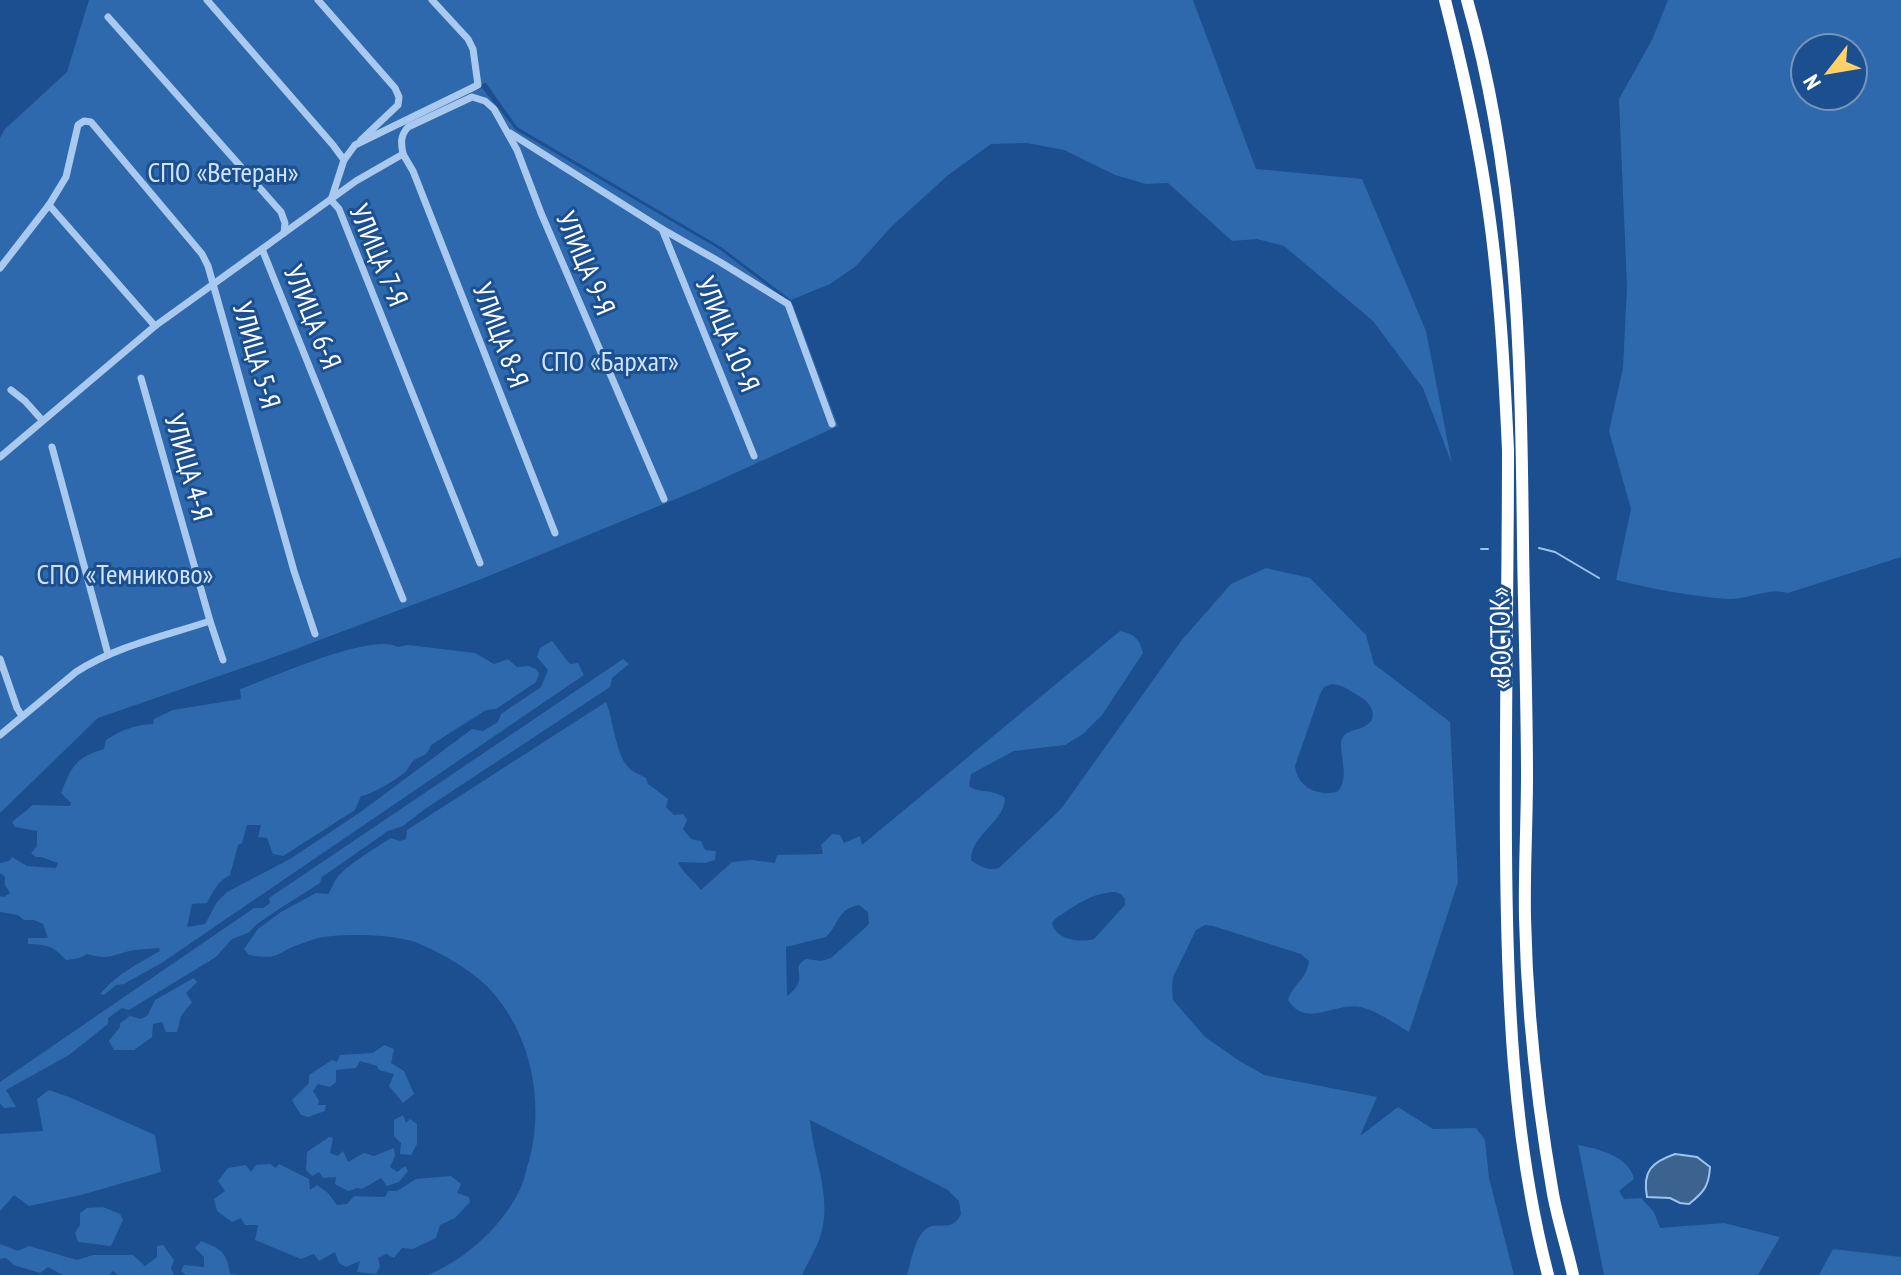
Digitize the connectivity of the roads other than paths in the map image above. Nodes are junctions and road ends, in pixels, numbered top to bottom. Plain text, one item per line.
1 (207, 0) edge
2 (318, 0) edge
3 (432, 0) edge
4 (1445, 0) edge
5 (1467, 0) edge
6 (108, 17) dead end
7 (509, 132) junction
8 (355, 145) junction
9 (403, 154) junction
10 (344, 160) junction
11 (331, 200) junction
12 (49, 205) junction
13 (662, 229) junction
14 (284, 233) junction
15 (262, 249) junction
16 (0, 268) edge
17 (214, 284) junction
18 (155, 326) junction
19 (141, 378) dead end
20 (11, 390) dead end
21 (42, 420) junction
22 (832, 424) dead end
23 (52, 447) dead end
24 (754, 456) dead end
25 (0, 457) edge
26 (664, 499) dead end
27 (555, 533) dead end
28 (480, 563) dead end
29 (403, 599) dead end
30 (210, 621) junction
31 (315, 634) dead end
32 (108, 654) junction
33 (0, 659) edge
34 (223, 660) dead end
35 (22, 716) junction
36 (0, 735) edge
37 (1548, 1275) edge
38 (1573, 1275) edge

1 - 10 street
2 - 8 street, УЛИЦА 7-Я
3 - 8 street
4 - 37 highway, «ВОСТОК»
5 - 38 highway, «ВОСТОК»
6 - 14 street, УЛИЦА 6-Я
7 - 9 street, УЛИЦА 9-Я
7 - 13 street
7 - 26 street, УЛИЦА 9-Я
8 - 10 street, УЛИЦА 7-Я
9 - 11 street
9 - 27 street, УЛИЦА 8-Я
10 - 11 street, УЛИЦА 7-Я
11 - 14 street
11 - 28 street, УЛИЦА 7-Я
12 - 16 street
12 - 17 street, УЛИЦА 5-Я
12 - 18 street
13 - 22 street
13 - 24 street, УЛИЦА 10-Я
14 - 15 street, УЛИЦА 6-Я
15 - 17 street
15 - 29 street, УЛИЦА 6-Я
17 - 18 street
17 - 31 street, УЛИЦА 5-Я
18 - 21 street
19 - 30 street, УЛИЦА 4-Я
20 - 21 street
21 - 25 street
23 - 32 street
30 - 32 street
30 - 34 street, УЛИЦА 4-Я
32 - 35 street
33 - 35 street
35 - 36 street

